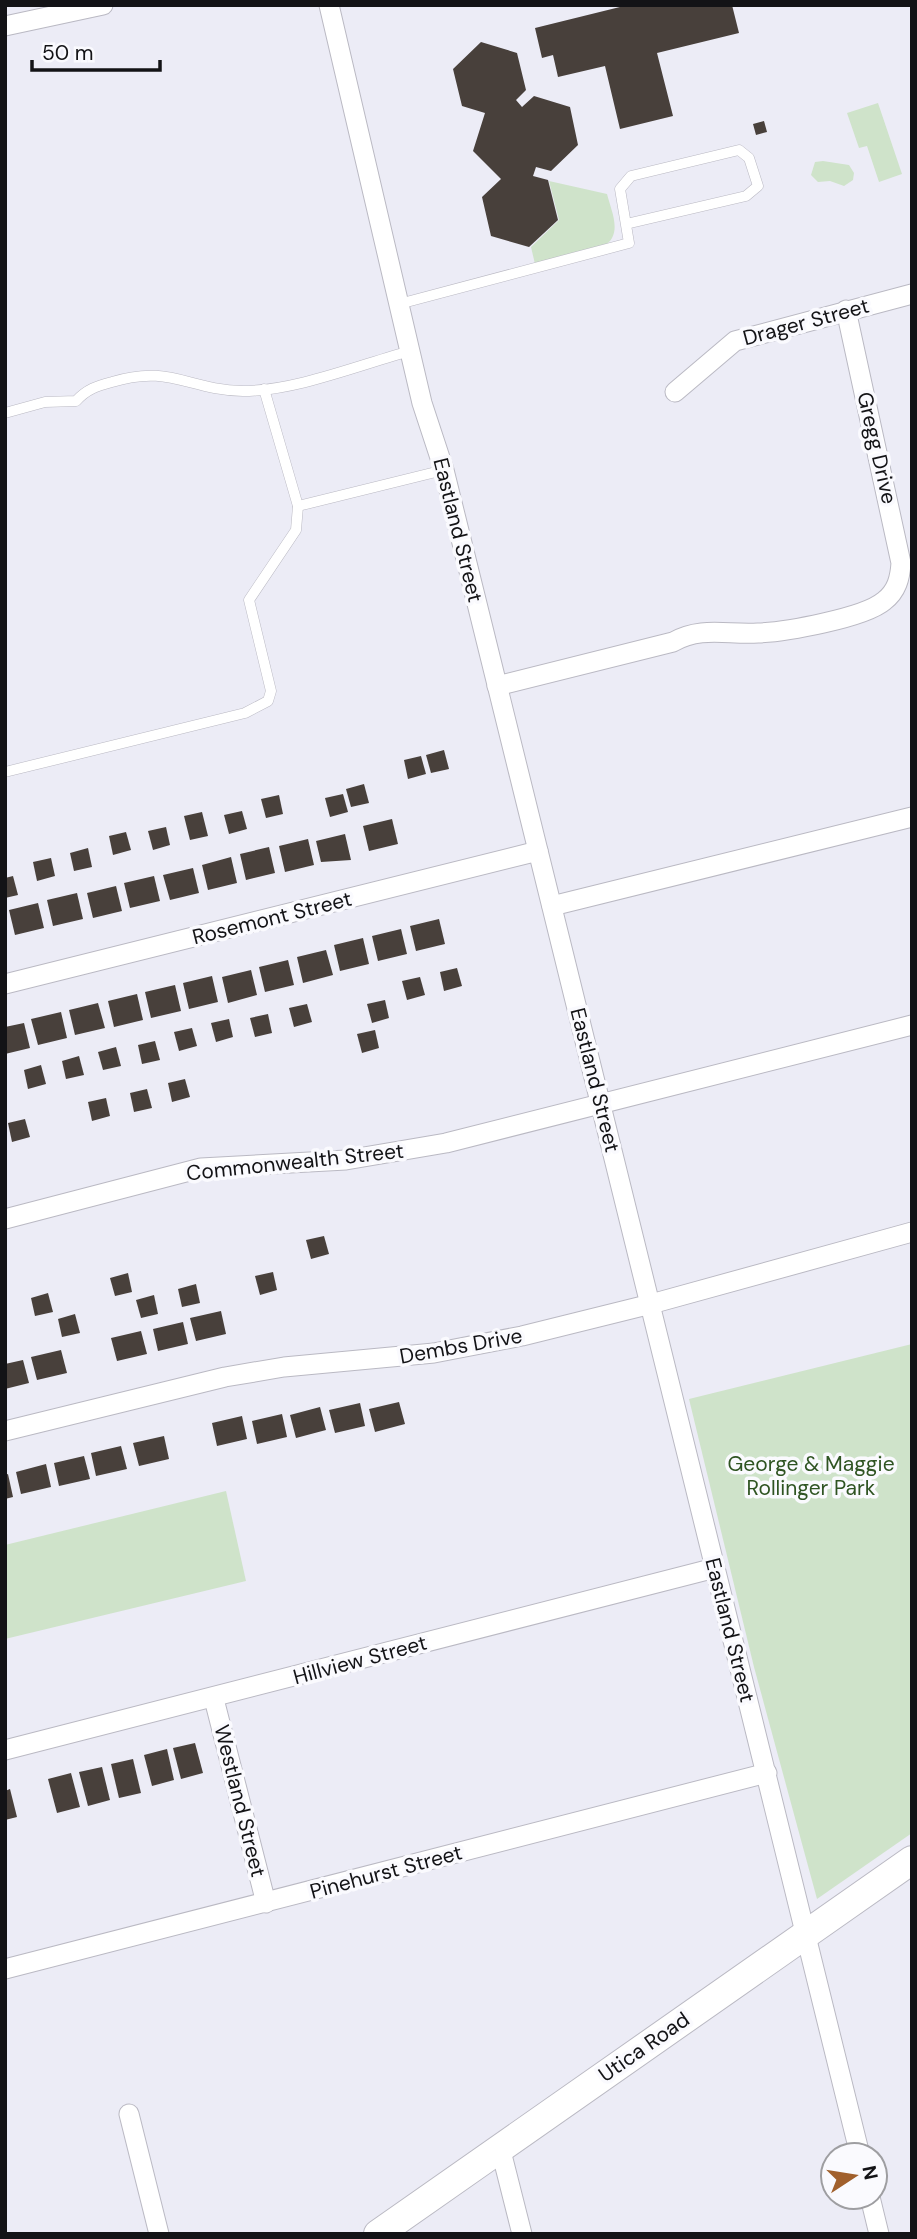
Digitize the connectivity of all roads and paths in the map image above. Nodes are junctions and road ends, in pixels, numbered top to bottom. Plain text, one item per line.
1 (103, 5) edge
2 (329, 5) edge
3 (5, 26) edge
4 (626, 224) junction
5 (912, 294) edge
6 (399, 304) junction
7 (846, 310) junction
8 (410, 351) junction
9 (264, 389) junction
10 (675, 392) dead end
11 (5, 413) edge
12 (444, 470) junction
13 (298, 506) junction
14 (497, 686) junction
15 (5, 772) edge
16 (912, 817) edge
17 (538, 851) junction
18 (552, 906) junction
19 (5, 984) edge
20 (912, 1025) edge
21 (601, 1105) junction
22 (5, 1219) edge
23 (912, 1232) edge
24 (651, 1304) junction
25 (5, 1431) edge
26 (715, 1568) junction
27 (214, 1699) junction
28 (5, 1750) edge
29 (767, 1773) junction
30 (912, 1860) edge
31 (266, 1903) junction
32 (806, 1933) junction
33 (5, 1969) edge
34 (128, 2115) dead end
35 (857, 2141) edge
36 (500, 2147) junction
37 (873, 2211) edge
38 (159, 2234) edge
39 (378, 2234) edge
40 (522, 2234) edge
41 (879, 2234) edge

1 - 3 street
2 - 6 street, Eastland Street
4 - 4 lane
4 - 6 lane
5 - 7 street, Drager Street
6 - 8 street, Eastland Street
7 - 10 street, Drager Street
7 - 14 street, Gregg Drive
8 - 9 lane
8 - 12 street, Eastland Street
9 - 11 lane
9 - 13 lane
12 - 13 lane
12 - 14 street, Eastland Street
13 - 15 lane
14 - 17 street, Eastland Street
16 - 18 street
17 - 18 street, Eastland Street
17 - 19 street, Rosemont Street
18 - 21 street, Eastland Street
20 - 21 street, Commonwealth Street
21 - 22 street, Commonwealth Street
21 - 24 street, Eastland Street
23 - 24 street, Dembs Drive
24 - 25 street, Dembs Drive
24 - 26 street, Eastland Street
26 - 27 street, Hillview Street
26 - 29 street, Eastland Street
27 - 28 street, Hillview Street
27 - 31 street, Westland Street
29 - 31 street, Pinehurst Street
29 - 32 street, Eastland Street
30 - 32 main road, Utica Road
31 - 33 street, Pinehurst Street
32 - 35 street, Eastland Street
32 - 36 main road, Utica Road
34 - 38 street
36 - 39 main road, Utica Road
36 - 40 street
37 - 41 street

